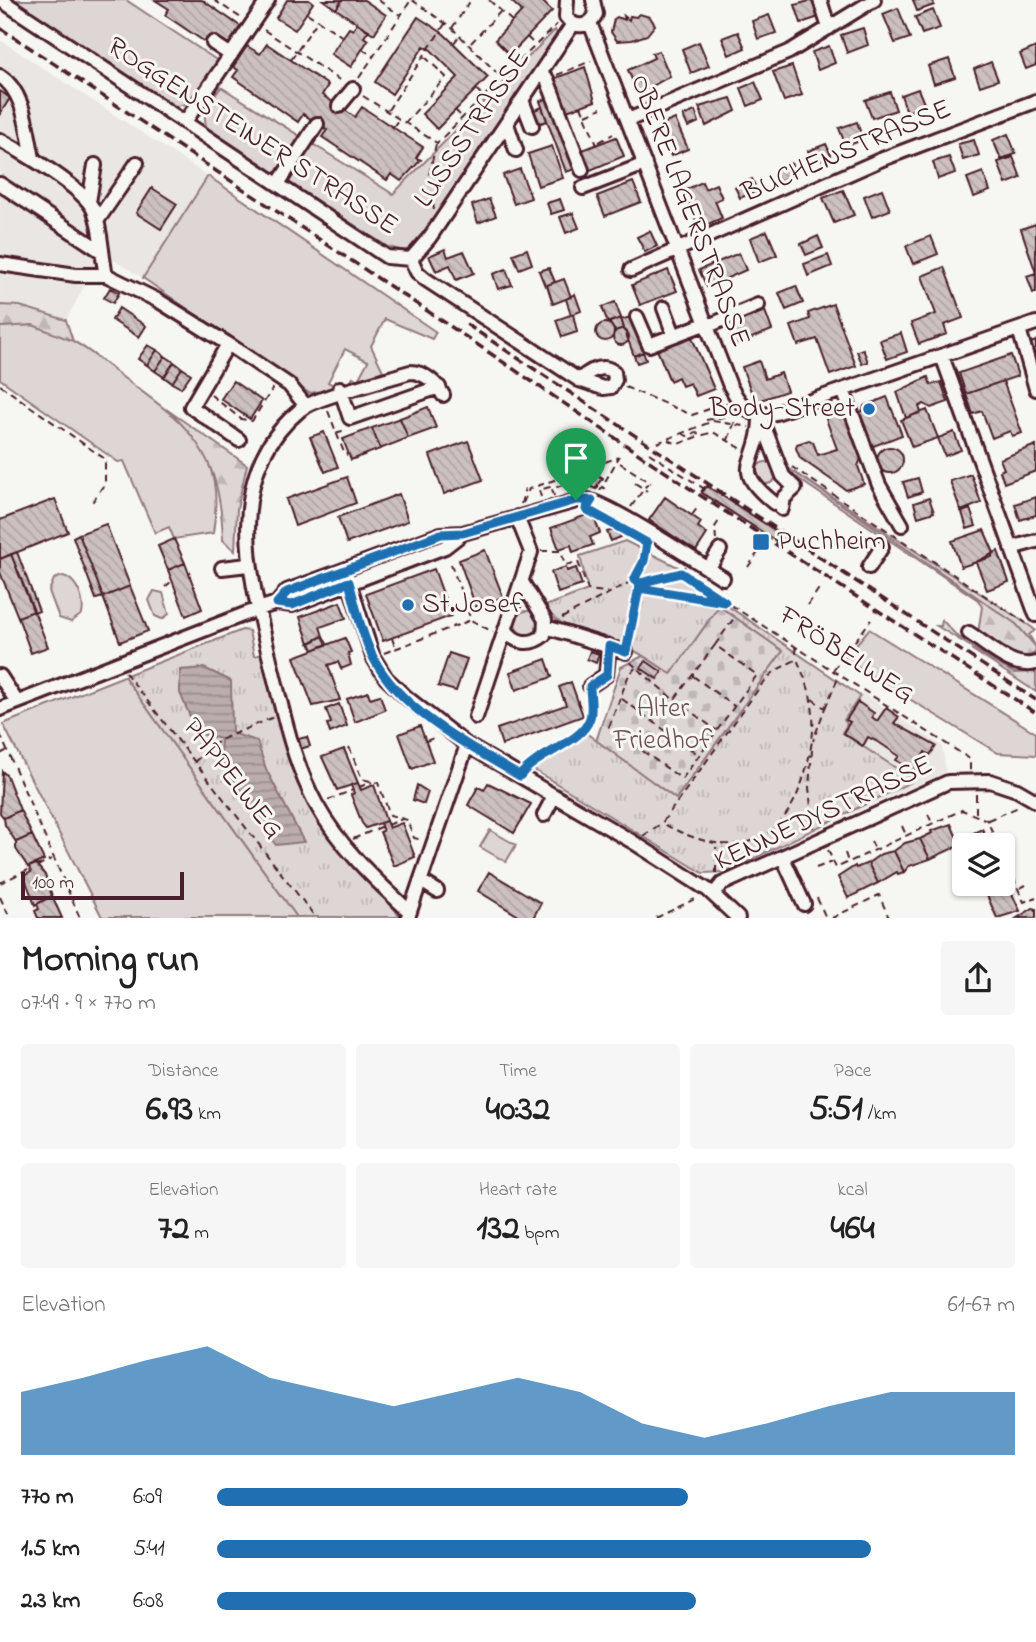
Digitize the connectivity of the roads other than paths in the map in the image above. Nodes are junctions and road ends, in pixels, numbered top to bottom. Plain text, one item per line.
1 (1, 0) edge
2 (268, 0) edge
3 (567, 0) edge
4 (820, 0) edge
5 (597, 1) edge
6 (868, 2) edge
7 (590, 23) junction
8 (573, 24) junction
9 (829, 27) junction
10 (213, 43) dead end
11 (231, 55) junction
12 (0, 76) edge
13 (544, 76) junction
14 (353, 89) road end
15 (522, 100) junction
16 (1036, 101) edge
17 (339, 106) dead end
18 (628, 120) junction
19 (186, 122) junction
20 (317, 124) dead end
21 (507, 124) junction
22 (532, 126) dead end
23 (0, 140) edge
24 (516, 150) dead end
25 (33, 158) junction
26 (137, 163) dead end
27 (645, 164) junction
28 (95, 165) dead end
29 (582, 170) dead end
30 (0, 184) edge
31 (278, 184) junction
32 (583, 188) dead end
33 (89, 202) junction
34 (97, 221) junction
35 (101, 251) junction
36 (679, 251) junction
37 (411, 259) junction
38 (0, 264) edge
39 (631, 270) dead end
40 (106, 275) junction
41 (758, 306) dead end
42 (664, 308) dead end
43 (638, 317) dead end
44 (1036, 323) edge
45 (707, 325) junction
46 (1019, 330) junction
47 (674, 335) junction
48 (228, 344) junction
49 (942, 356) junction
50 (579, 380) junction
51 (1036, 389) edge
52 (843, 390) junction
53 (340, 391) junction
54 (306, 406) junction
55 (748, 417) junction
56 (239, 440) dead end
57 (748, 468) junction
58 (784, 469) junction
59 (760, 490) junction
60 (517, 517) junction
61 (902, 525) dead end
62 (1036, 541) edge
63 (718, 547) road end
64 (882, 547) dead end
65 (1011, 548) junction
66 (248, 565) junction
67 (869, 567) dead end
68 (222, 568) dead end
69 (708, 569) junction
70 (347, 576) junction
71 (723, 578) dead end
72 (522, 582) junction
73 (258, 609) junction
74 (1031, 619) edge
75 (546, 627) junction
76 (505, 633) junction
77 (969, 633) dead end
78 (609, 646) junction
79 (626, 652) road end
80 (1036, 663) edge
81 (0, 676) edge
82 (590, 686) road end
83 (17, 702) junction
84 (0, 709) edge
85 (476, 717) dead end
86 (467, 746) junction
87 (554, 796) junction
88 (1033, 799) edge
89 (544, 815) dead end
90 (783, 858) junction
91 (421, 881) junction
92 (715, 889) junction
93 (437, 891) dead end
94 (804, 904) dead end
95 (409, 915) edge
96 (738, 918) edge

1 - 19 street, ROGGENSTEINER STRASSE
2 - 11 street
3 - 8 street
4 - 9 street
5 - 7 street
6 - 9 street
7 - 8 street
7 - 18 street, OBERE LAGERSTRASSE
8 - 13 street, LUSSSTRASSE
9 - 18 street
10 - 11 street
11 - 19 street
12 - 25 street
13 - 15 street, LUSSSTRASSE
13 - 29 street
14 - 17 street
15 - 21 street, LUSSSTRASSE
15 - 22 street
16 - 36 street, BUCHENSTRASSE
18 - 27 street, OBERE LAGERSTRASSE
19 - 31 street, ROGGENSTEINER STRASSE
20 - 31 street
21 - 24 street
21 - 37 street, LUSSSTRASSE
23 - 25 street
25 - 33 street
26 - 34 street
27 - 32 street
27 - 36 street, OBERE LAGERSTRASSE
28 - 33 street
30 - 35 street
31 - 37 street, ROGGENSTEINER STRASSE
33 - 34 street
34 - 35 street
35 - 40 street
36 - 39 street, BUCHENSTRASSE
36 - 45 street, OBERE LAGERSTRASSE
37 - 50 street, ROGGENSTEINER STRASSE
38 - 40 street
40 - 48 street
41 - 45 street
42 - 47 street
43 - 47 street
44 - 46 street
45 - 47 street
45 - 55 street, OBERE LAGERSTRASSE
46 - 49 street
46 - 51 street
48 - 54 street
48 - 56 street
49 - 52 street
49 - 65 street
50 - 50 street, ROGGENSTEINER STRASSE
52 - 55 street
52 - 61 street
53 - 53 street
53 - 54 street
54 - 66 street
55 - 57 street
55 - 58 street, OBERE LAGERSTRASSE
57 - 58 street
57 - 59 street
58 - 59 street
58 - 59 street
60 - 69 street
60 - 70 street
60 - 72 street
62 - 65 street
63 - 69 street
64 - 67 street
65 - 74 street
66 - 68 street
66 - 73 street
69 - 71 street
70 - 73 street
70 - 86 street
72 - 75 street
72 - 76 street
73 - 83 street
73 - 95 street
75 - 76 street
75 - 78 street
76 - 85 street
77 - 80 street
78 - 79 street
78 - 82 street
81 - 83 street
83 - 84 street
86 - 87 street
86 - 91 street
87 - 89 street
87 - 92 street
88 - 90 street, KENNEDYSTRASSE
90 - 92 street, KENNEDYSTRASSE
90 - 94 street
91 - 93 street
91 - 95 street
92 - 96 street

